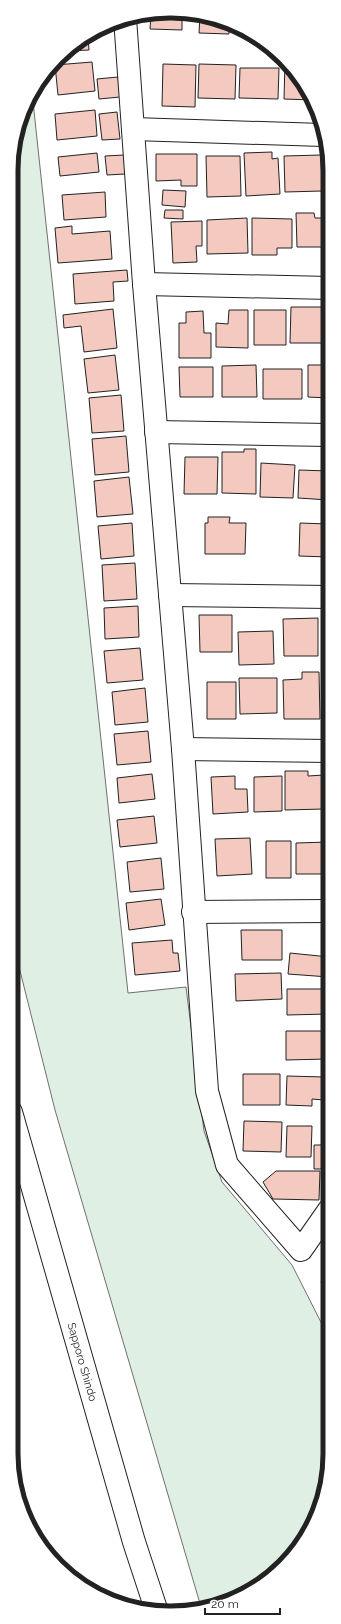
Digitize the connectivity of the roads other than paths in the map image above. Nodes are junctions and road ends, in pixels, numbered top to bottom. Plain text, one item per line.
1 (125, 25) edge
2 (133, 129) junction
3 (319, 136) edge
4 (144, 284) junction
5 (323, 288) edge
6 (156, 432) junction
7 (323, 435) edge
8 (170, 595) junction
9 (323, 597) edge
10 (182, 749) junction
11 (323, 751) edge
12 (323, 911) edge
13 (193, 912) junction
14 (18, 1136) edge
15 (323, 1219) edge
16 (155, 1605) edge

1 - 2 street
2 - 3 street
2 - 4 street
4 - 5 street
4 - 6 street
6 - 7 street
6 - 8 street
8 - 9 street
8 - 10 street
10 - 11 street
10 - 13 street
12 - 13 street
13 - 15 street
14 - 16 street, Sapporo Shindo

